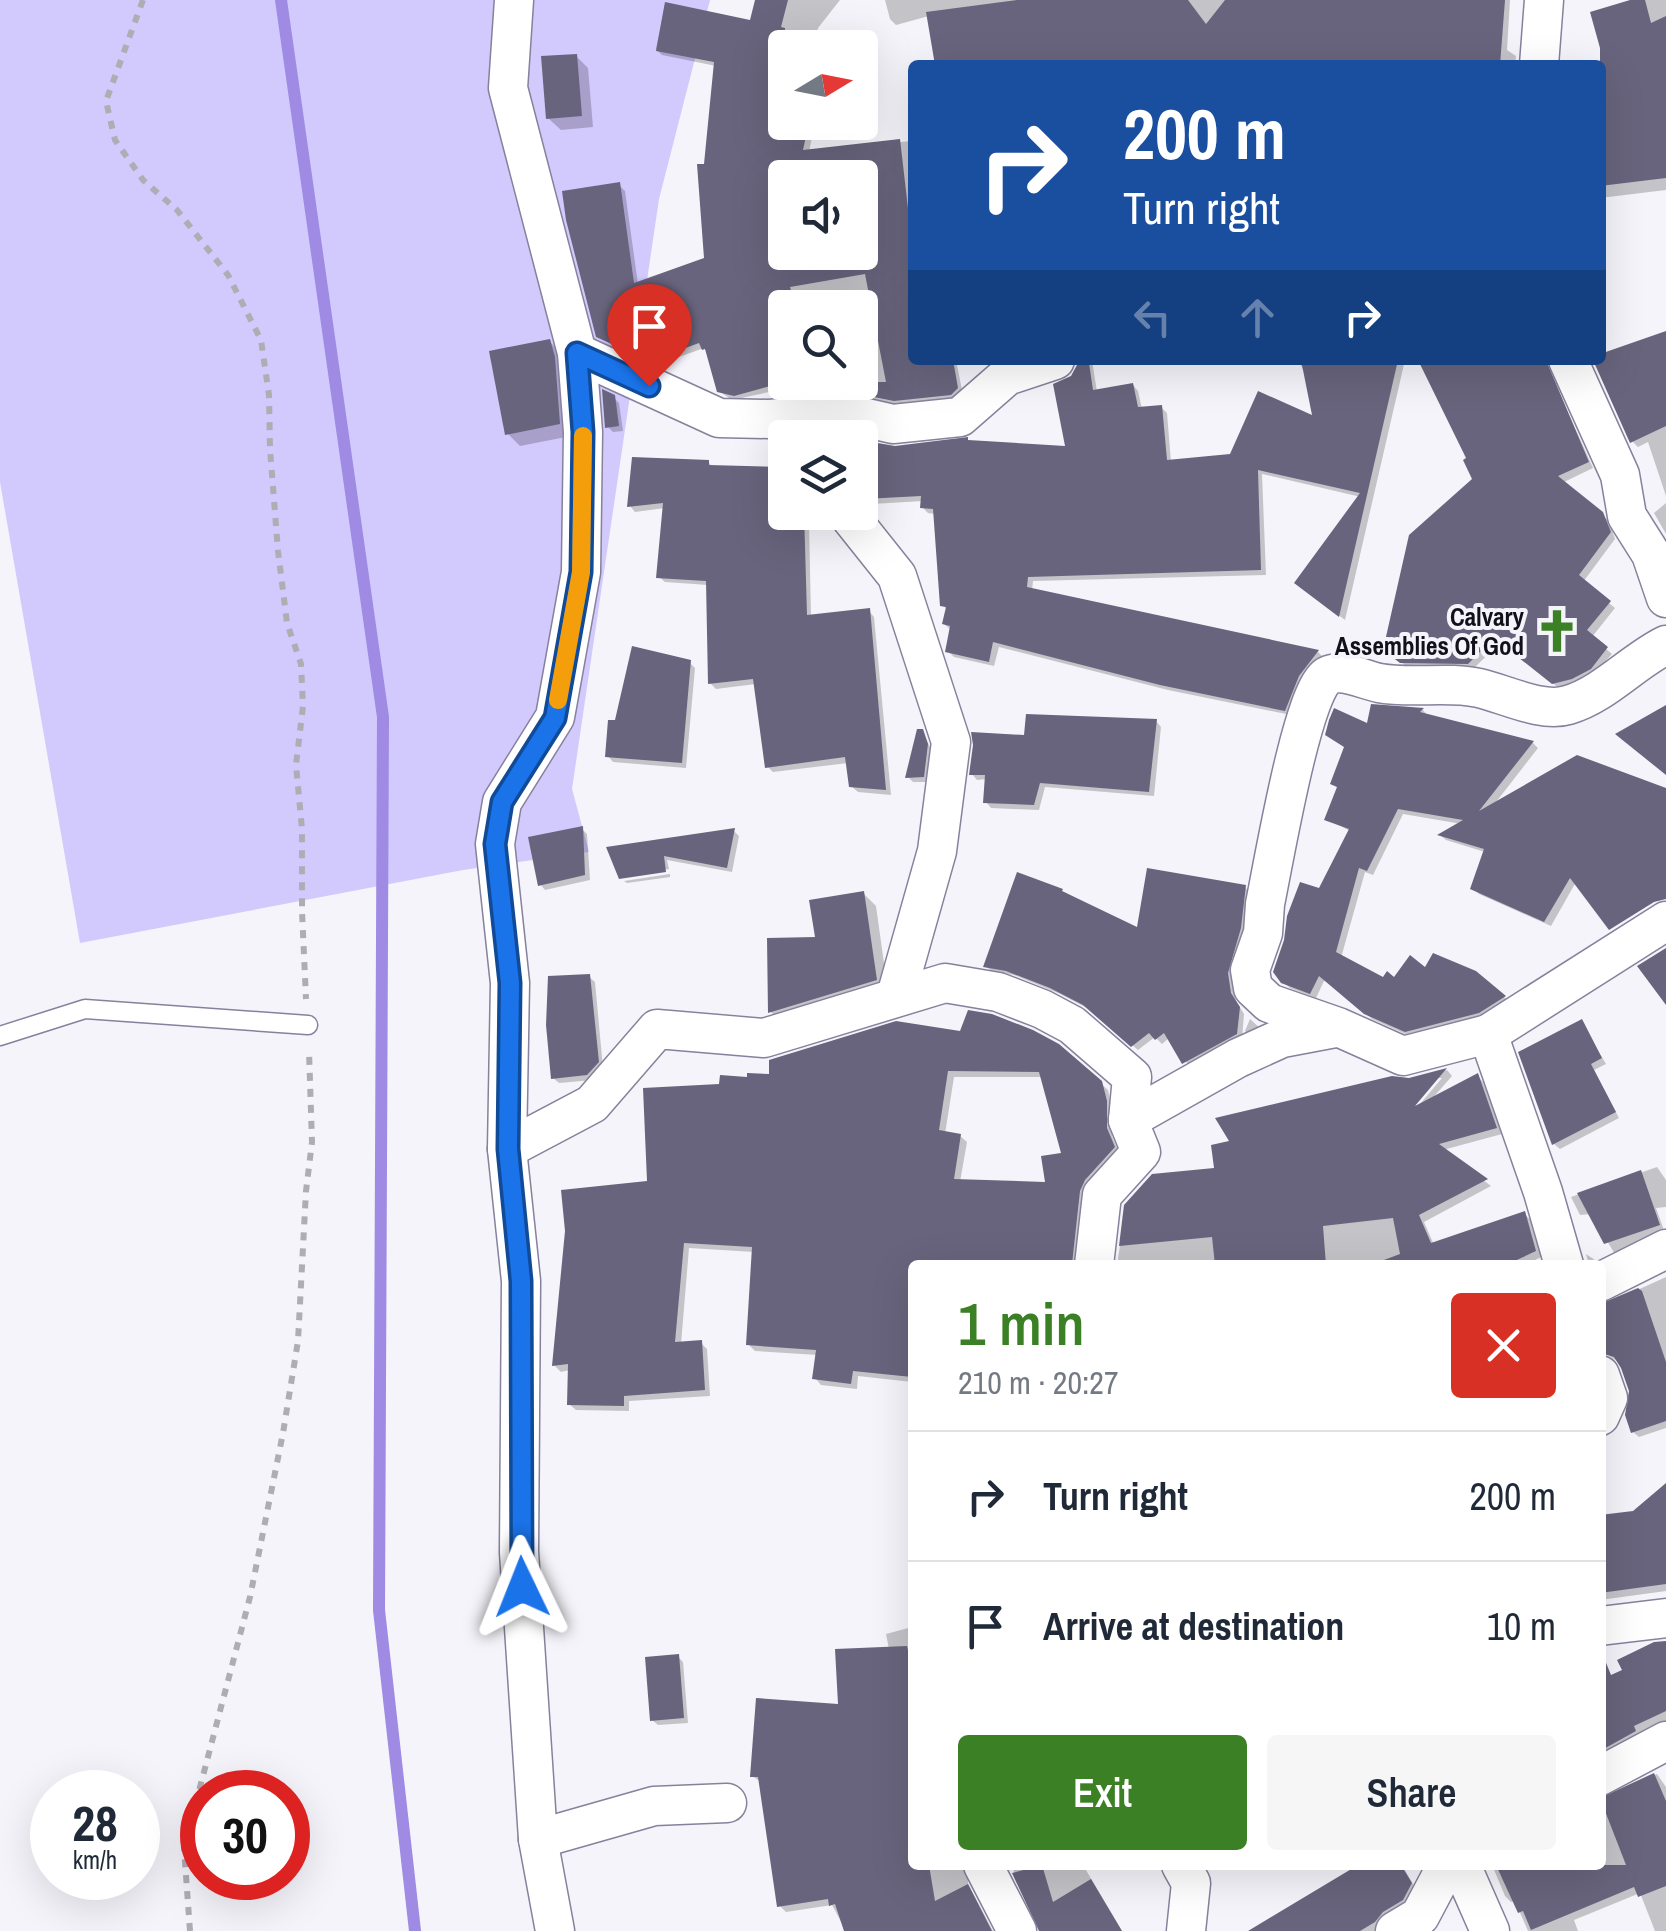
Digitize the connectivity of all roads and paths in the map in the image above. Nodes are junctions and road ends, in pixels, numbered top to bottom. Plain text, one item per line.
1 (143, 0) edge
2 (514, 0) edge
3 (1544, 0) edge
4 (1539, 60) edge
5 (577, 353) junction
6 (1040, 365) edge
7 (1570, 365) edge
8 (782, 420) edge
9 (878, 424) edge
10 (860, 530) edge
11 (1666, 598) edge
12 (1665, 637) edge
13 (1666, 920) edge
14 (896, 996) junction
15 (308, 1025) junction
16 (1338, 1027) junction
17 (1488, 1034) junction
18 (0, 1036) edge
19 (1128, 1120) junction
20 (508, 1149) junction
21 (1666, 1249) edge
22 (1095, 1260) edge
23 (1563, 1260) edge
24 (1606, 1279) edge
25 (1666, 1618) edge
26 (1606, 1625) edge
27 (1662, 1752) edge
28 (1606, 1774) edge
29 (727, 1803) dead end
30 (538, 1839) junction
31 (986, 1870) edge
32 (1184, 1870) edge
33 (1445, 1870) edge
34 (1463, 1870) edge
35 (190, 1931) edge
36 (555, 1931) edge
37 (1017, 1931) edge
38 (1186, 1931) edge
39 (1395, 1931) edge
40 (1490, 1931) edge

1 - 15 path
2 - 5 street
3 - 4 street
5 - 8 street
5 - 20 street
6 - 9 street
7 - 11 street
10 - 14 street
12 - 16 street
13 - 17 street
14 - 19 street
14 - 20 street
15 - 18 lane
15 - 35 path
16 - 17 street
16 - 19 street
17 - 23 street
19 - 22 street
20 - 30 street
21 - 24 street
25 - 26 street
27 - 28 street
29 - 30 street
30 - 36 street
31 - 37 street
32 - 38 street
33 - 39 street
34 - 40 street

